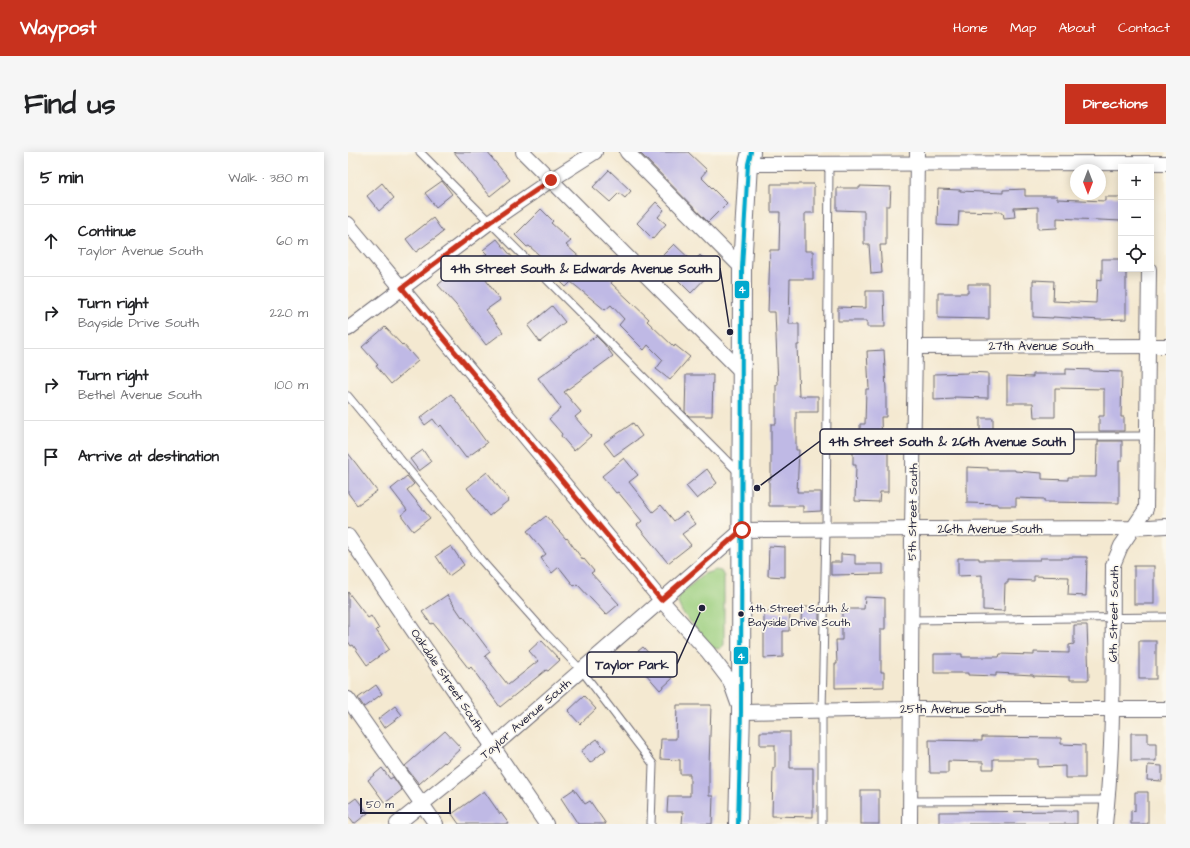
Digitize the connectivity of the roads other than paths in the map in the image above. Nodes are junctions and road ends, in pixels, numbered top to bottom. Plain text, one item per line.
1 (420, 152) edge
2 (522, 152) edge
3 (595, 152) edge
4 (627, 152) edge
5 (750, 158) edge
6 (917, 158) edge
7 (1151, 161) edge
8 (1166, 163) edge
9 (829, 164) junction
10 (551, 180) junction
11 (490, 222) junction
12 (348, 224) edge
13 (742, 268) junction
14 (1149, 272) edge
15 (402, 288) junction
16 (348, 328) edge
17 (1147, 346) junction
18 (1166, 346) edge
19 (916, 347) junction
20 (742, 372) junction
21 (348, 396) edge
22 (1147, 436) junction
23 (914, 437) junction
24 (742, 476) junction
25 (1166, 526) edge
26 (1132, 528) junction
27 (742, 530) junction
28 (826, 530) junction
29 (912, 530) junction
30 (348, 536) edge
31 (661, 600) junction
32 (1112, 617) junction
33 (1166, 617) edge
34 (912, 620) junction
35 (582, 671) junction
36 (348, 699) edge
37 (911, 709) junction
38 (1112, 709) junction
39 (1166, 709) edge
40 (822, 711) junction
41 (741, 712) junction
42 (493, 747) junction
43 (1108, 800) junction
44 (910, 801) junction
45 (423, 804) junction
46 (397, 824) edge
47 (436, 824) edge
48 (546, 824) edge
49 (651, 824) edge
50 (738, 824) edge
51 (822, 824) edge
52 (910, 824) edge
53 (1105, 824) edge

1 - 11 lane
2 - 10 street
3 - 10 street
4 - 13 street
5 - 9 street
5 - 13 street
6 - 7 street
6 - 9 street
6 - 19 street, 5th Street South
7 - 8 street
9 - 28 lane
10 - 11 street
10 - 20 street
11 - 15 street
11 - 24 lane
12 - 15 street
13 - 20 street
14 - 17 street, 6th Street South
15 - 16 street
15 - 31 street
17 - 18 street, 27th Avenue South
17 - 19 street, 27th Avenue South
17 - 22 street, 6th Street South
19 - 23 street, 5th Street South
20 - 24 street
21 - 35 lane
22 - 23 lane
22 - 26 street, 6th Street South
23 - 29 street, 5th Street South
24 - 27 street
25 - 26 street, 26th Avenue South
26 - 29 street, 26th Avenue South
26 - 32 street, 6th Street South
27 - 28 street, 26th Avenue South
27 - 31 street, Taylor Avenue South
27 - 41 street
28 - 29 street, 26th Avenue South
28 - 40 lane
29 - 34 street, 5th Street South
30 - 42 street, Oakdale Street South
31 - 35 street, Taylor Avenue South
31 - 41 street
32 - 33 lane
32 - 34 lane
32 - 38 street, 6th Street South
34 - 37 street, 5th Street South
35 - 42 street, Taylor Avenue South
35 - 49 lane
36 - 45 street
37 - 38 street, 25th Avenue South
37 - 40 street, 25th Avenue South
37 - 44 street, 5th Street South
38 - 39 street, 25th Avenue South
38 - 43 street, 6th Street South
40 - 41 street, 25th Avenue South
40 - 51 lane
41 - 50 street
42 - 45 street, Taylor Avenue South
42 - 48 street, Oakdale Street South
43 - 44 lane
43 - 53 street, 6th Street South
44 - 52 street, 5th Street South
45 - 46 street, Taylor Avenue South
45 - 47 street

